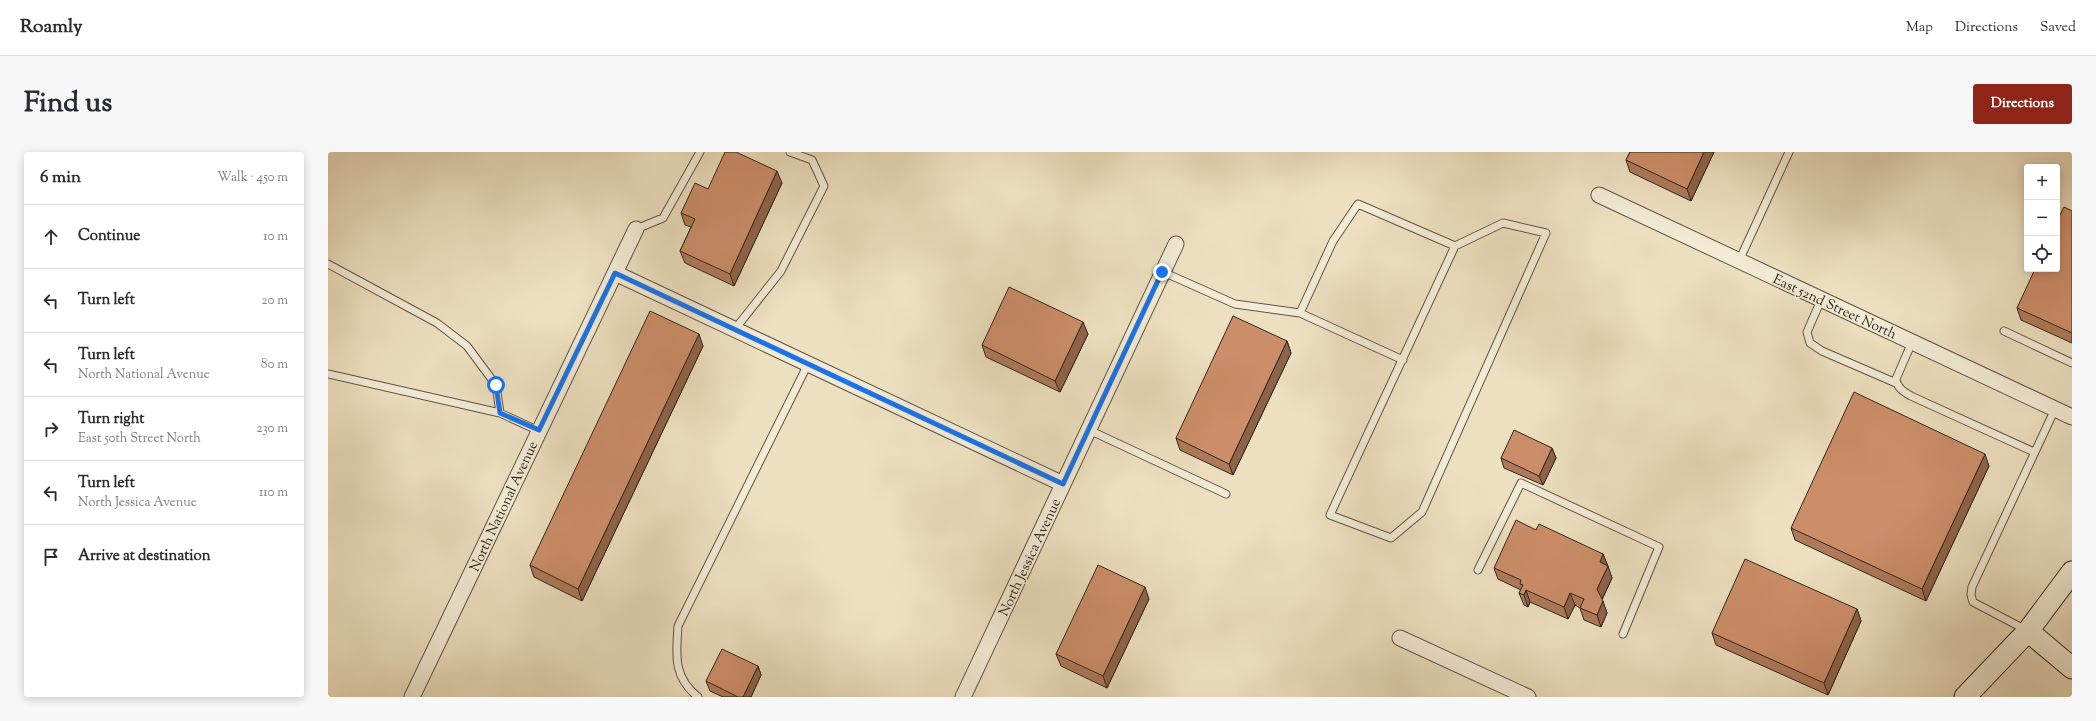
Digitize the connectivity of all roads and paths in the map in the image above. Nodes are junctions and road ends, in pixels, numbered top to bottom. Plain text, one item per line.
1 (700, 152) edge
2 (790, 152) edge
3 (1789, 152) edge
4 (1599, 195) dead end
5 (636, 229) joint
6 (1176, 244) dead end
7 (1455, 246) junction
8 (1739, 261) junction
9 (328, 264) edge
10 (1162, 272) junction
11 (615, 273) junction
12 (1821, 300) junction
13 (1300, 313) junction
14 (735, 329) junction
15 (2004, 331) dead end
16 (1912, 342) junction
17 (1403, 360) junction
18 (2072, 363) edge
19 (808, 364) junction
20 (328, 374) edge
21 (1896, 383) junction
22 (2055, 409) junction
23 (500, 413) junction
24 (2072, 417) edge
25 (539, 430) junction
26 (1089, 430) junction
27 (2034, 452) junction
28 (1063, 484) junction
29 (1226, 494) dead end
30 (1478, 570) dead end
31 (2072, 572) edge
32 (2028, 631) junction
33 (1623, 634) dead end
34 (1400, 638) dead end
35 (2072, 667) edge
36 (412, 697) edge
37 (698, 697) edge
38 (963, 697) edge
39 (1528, 697) edge
40 (1965, 697) edge

1 - 5 lane
2 - 14 lane
3 - 8 lane
4 - 8 street, East 52nd Street North
5 - 11 street, North National Avenue
6 - 10 street, North Jessica Avenue
7 - 13 lane
7 - 17 lane
7 - 17 lane
8 - 12 street, East 52nd Street North
9 - 23 lane
10 - 13 lane
10 - 26 street, North Jessica Avenue
11 - 14 street
11 - 25 street, North National Avenue
12 - 16 street, East 52nd Street North
12 - 21 lane
13 - 17 lane
14 - 19 street
15 - 18 lane
16 - 21 lane
16 - 22 street, East 52nd Street North
19 - 28 street
19 - 37 lane
20 - 23 lane
21 - 27 lane
22 - 24 street, East 52nd Street North
22 - 27 lane
23 - 25 lane
25 - 36 street, North National Avenue
26 - 28 street, North Jessica Avenue
26 - 29 lane
27 - 32 lane
28 - 38 street, North Jessica Avenue
30 - 33 lane
31 - 32 street
32 - 35 street
32 - 40 street
34 - 39 street

